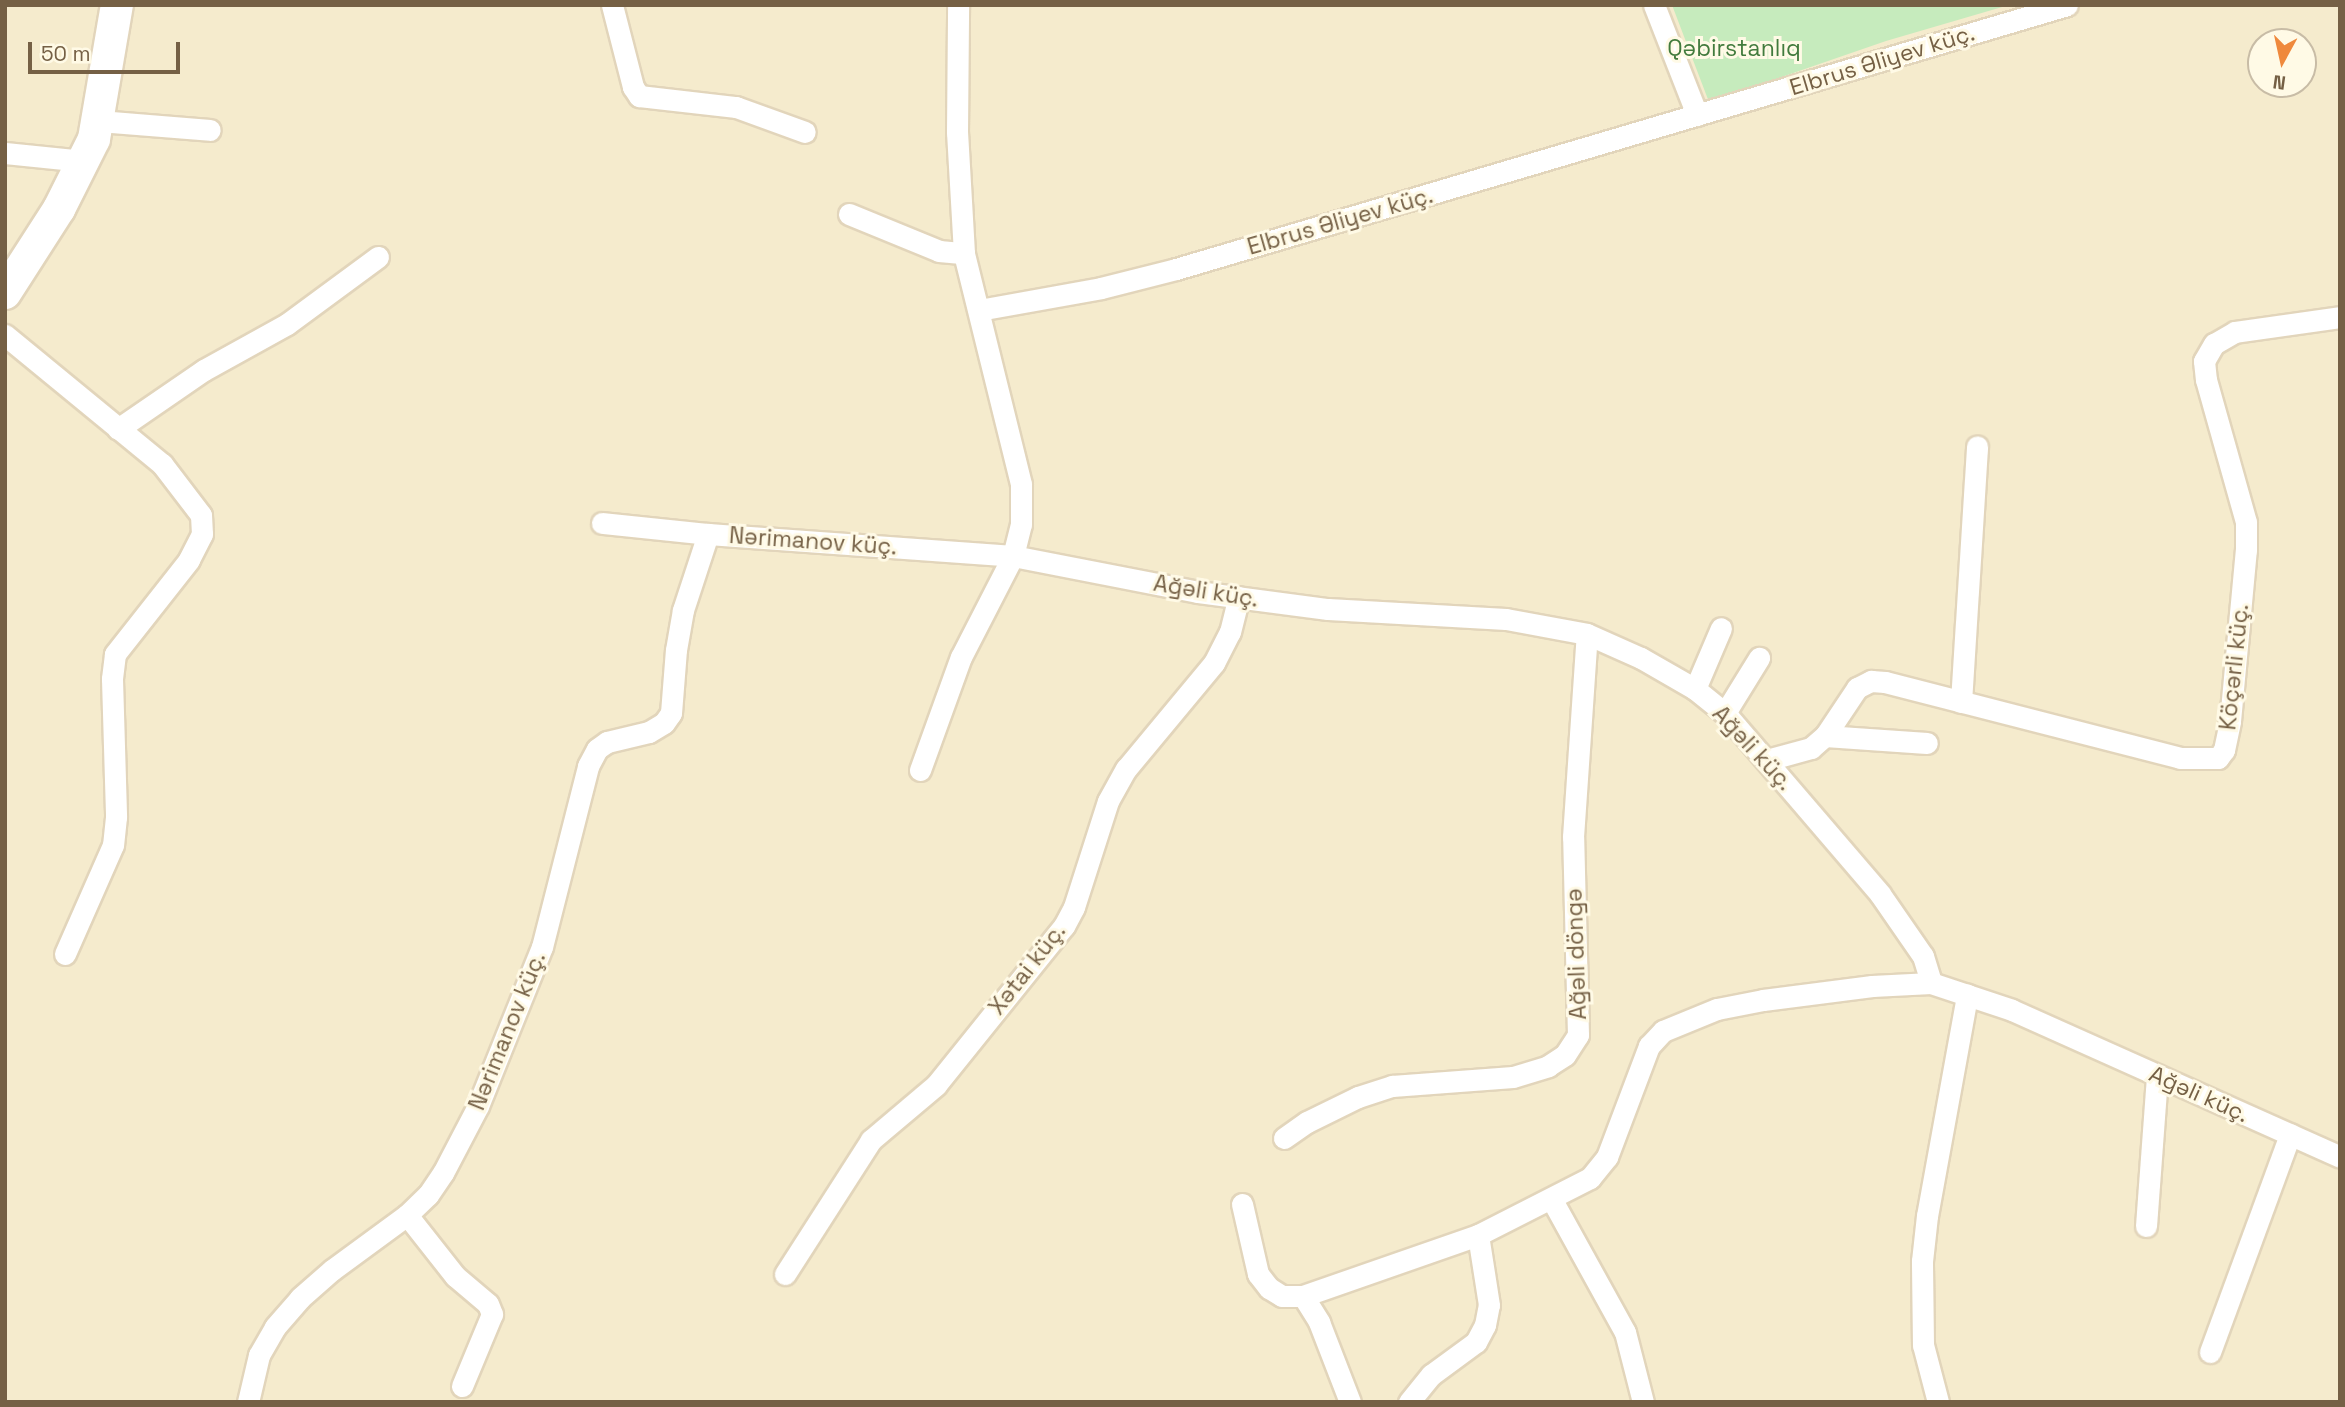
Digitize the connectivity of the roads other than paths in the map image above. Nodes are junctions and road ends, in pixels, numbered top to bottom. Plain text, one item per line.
1 (117, 5) edge
2 (612, 5) edge
3 (958, 5) edge
4 (1654, 5) edge
5 (2067, 5) edge
6 (1698, 115) junction
7 (99, 121) junction
8 (210, 130) dead end
9 (804, 132) dead end
10 (5, 153) edge
11 (84, 161) junction
12 (849, 214) dead end
13 (964, 253) junction
14 (378, 257) dead end
15 (5, 293) edge
16 (979, 310) junction
17 (2340, 317) edge
18 (5, 335) edge
19 (118, 429) junction
20 (1977, 446) dead end
21 (603, 523) dead end
22 (708, 534) junction
23 (1013, 556) junction
24 (1239, 597) junction
25 (1721, 628) dead end
26 (1587, 634) junction
27 (1759, 658) dead end
28 (1695, 690) junction
29 (1962, 702) junction
30 (1725, 713) junction
31 (1825, 736) junction
32 (1927, 743) dead end
33 (1767, 760) junction
34 (920, 770) dead end
35 (65, 954) dead end
36 (1931, 983) junction
37 (1966, 995) junction
38 (2157, 1075) junction
39 (2290, 1135) junction
40 (1284, 1138) dead end
41 (2340, 1157) edge
42 (1552, 1200) junction
43 (1242, 1204) dead end
44 (407, 1215) junction
45 (2146, 1226) dead end
46 (1478, 1235) junction
47 (785, 1275) dead end
48 (1303, 1296) junction
49 (2210, 1353) dead end
50 (462, 1386) dead end
51 (248, 1402) edge
52 (1350, 1402) edge
53 (1409, 1402) edge
54 (1643, 1402) edge
55 (1938, 1402) edge

1 - 7 street
2 - 9 street
3 - 13 street
4 - 6 street
5 - 6 street, Elbrus Əliyev küç.
6 - 16 street, Elbrus Əliyev küç.
7 - 8 street
7 - 11 street
10 - 11 street
11 - 15 street
12 - 13 street
13 - 16 street
14 - 19 street
16 - 23 street
17 - 29 street, Köçərli küç.
18 - 19 street
19 - 35 street
20 - 29 street
21 - 22 street
22 - 23 street, Nərimanov küç.
22 - 44 street, Nərimanov küç.
23 - 24 street, Ağəli küç.
23 - 34 street
24 - 26 street, Ağəli küç.
24 - 47 street, Xətai küç.
25 - 28 street
26 - 28 street, Ağəli küç.
26 - 40 street, Ağəli döngə
27 - 30 street
28 - 30 street, Ağəli küç.
29 - 31 street, Köçərli küç.
30 - 33 street, Ağəli küç.
31 - 32 street
31 - 33 street, Köçərli küç.
33 - 36 street, Ağəli küç.
36 - 37 street, Ağəli küç.
36 - 42 street
37 - 38 street, Ağəli küç.
37 - 55 street
38 - 39 street, Ağəli küç.
38 - 45 street
39 - 41 street, Ağəli küç.
39 - 49 street
42 - 46 street
42 - 54 street
43 - 48 street
44 - 50 street
44 - 51 street, Nərimanov küç.
46 - 48 street
46 - 53 street
48 - 52 street

